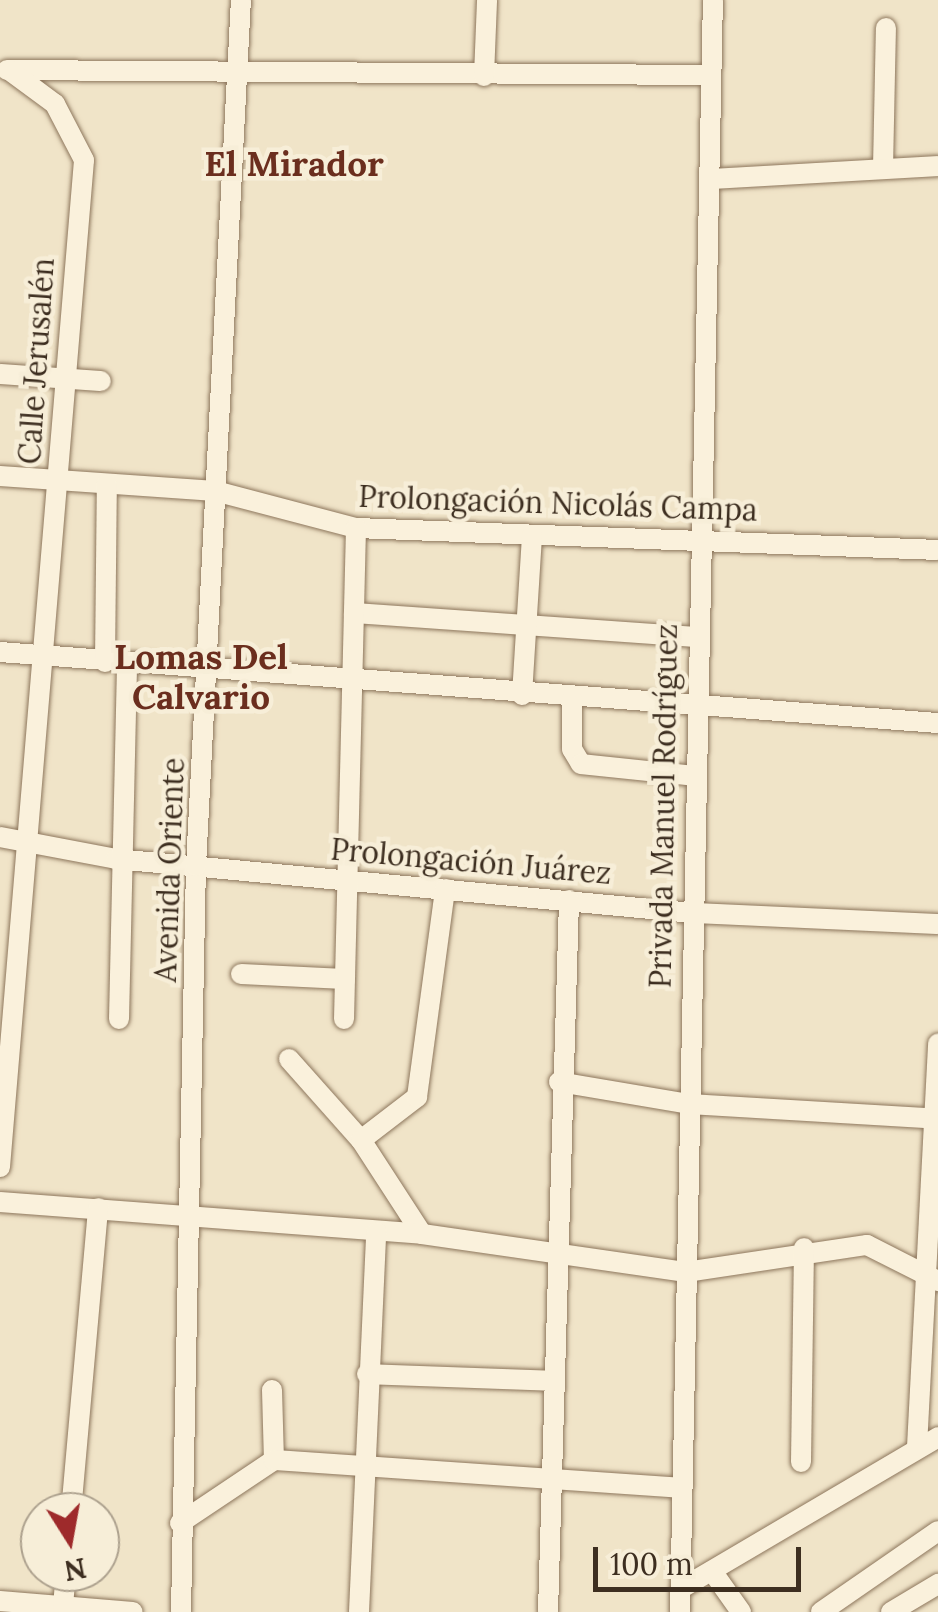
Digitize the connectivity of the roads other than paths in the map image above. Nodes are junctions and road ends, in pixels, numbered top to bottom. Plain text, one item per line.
1 (241, 0) edge
2 (487, 0) edge
3 (713, 0) edge
4 (886, 28) dead end
5 (4, 70) edge
6 (234, 71) junction
7 (712, 74) junction
8 (484, 76) junction
9 (938, 166) edge
10 (883, 168) junction
11 (713, 179) junction
12 (0, 374) edge
13 (60, 380) junction
14 (101, 381) dead end
15 (0, 476) edge
16 (58, 481) junction
17 (107, 484) junction
18 (216, 491) junction
19 (356, 528) junction
20 (532, 535) junction
21 (700, 539) junction
22 (938, 550) edge
23 (354, 612) junction
24 (527, 622) junction
25 (693, 637) junction
26 (0, 652) edge
27 (47, 657) junction
28 (105, 662) junction
29 (128, 663) junction
30 (209, 672) junction
31 (347, 684) junction
32 (522, 695) junction
33 (572, 700) junction
34 (694, 712) junction
35 (938, 723) edge
36 (696, 776) junction
37 (0, 838) edge
38 (34, 842) junction
39 (116, 859) junction
40 (196, 866) junction
41 (344, 880) junction
42 (445, 889) junction
43 (569, 900) junction
44 (694, 913) junction
45 (938, 924) edge
46 (241, 974) dead end
47 (345, 979) junction
48 (118, 1018) dead end
49 (344, 1019) dead end
50 (938, 1044) edge
51 (290, 1059) dead end
52 (559, 1082) junction
53 (689, 1104) junction
54 (936, 1119) edge
55 (360, 1140) junction
56 (0, 1167) edge
57 (0, 1202) edge
58 (98, 1208) junction
59 (191, 1215) junction
60 (376, 1232) junction
61 (422, 1234) junction
62 (558, 1248) junction
63 (804, 1248) junction
64 (686, 1272) junction
65 (934, 1280) edge
66 (367, 1374) junction
67 (555, 1381) junction
68 (272, 1390) dead end
69 (938, 1437) edge
70 (916, 1447) junction
71 (274, 1460) junction
72 (801, 1462) dead end
73 (364, 1467) junction
74 (555, 1481) junction
75 (681, 1488) junction
76 (73, 1492) edge
77 (180, 1523) junction
78 (938, 1531) edge
79 (708, 1574) junction
80 (938, 1584) edge
81 (682, 1588) junction
82 (64, 1592) edge
83 (0, 1601) edge
84 (62, 1606) junction
85 (133, 1612) edge
86 (181, 1612) edge
87 (359, 1612) edge
88 (548, 1612) edge
89 (680, 1612) edge
90 (727, 1612) edge
91 (741, 1612) edge
92 (821, 1612) edge
93 (891, 1612) edge

1 - 6 street, Avenida Oriente
2 - 8 street
3 - 7 street, Privada Manuel Rodríguez
4 - 10 street
5 - 6 street
5 - 13 street, Calle Jerusalén
6 - 8 street
6 - 18 street, Avenida Oriente
7 - 8 street
7 - 11 street, Privada Manuel Rodríguez
9 - 10 street
10 - 11 street
11 - 21 street, Privada Manuel Rodríguez
12 - 13 street
13 - 14 street
13 - 16 street, Calle Jerusalén
15 - 16 street, Prolongación Nicolás Campa
16 - 17 street, Prolongación Nicolás Campa
16 - 27 street, Calle Jerusalén
17 - 18 street, Prolongación Nicolás Campa
17 - 28 street
18 - 19 street, Prolongación Nicolás Campa
18 - 30 street, Avenida Oriente
19 - 20 street, Prolongación Nicolás Campa
19 - 23 street
20 - 21 street, Prolongación Nicolás Campa
20 - 24 street
21 - 22 street, Prolongación Nicolás Campa
21 - 25 street, Privada Manuel Rodríguez
23 - 24 street
23 - 31 street
24 - 25 street
24 - 32 street
25 - 34 street, Privada Manuel Rodríguez
26 - 27 street
27 - 28 street
27 - 38 street, Calle Jerusalén
28 - 29 street
29 - 30 street
29 - 39 street
30 - 31 street
30 - 40 street, Avenida Oriente
31 - 32 street
31 - 41 street
32 - 33 street
33 - 34 street
33 - 36 street
34 - 35 street
34 - 36 street, Privada Manuel Rodríguez
36 - 44 street, Privada Manuel Rodríguez
37 - 38 street, Prolongación Juárez
38 - 39 street, Prolongación Juárez
38 - 56 street, Calle Jerusalén
39 - 40 street, Prolongación Juárez
39 - 48 street
40 - 41 street, Prolongación Juárez
40 - 59 street, Avenida Oriente
41 - 42 street, Prolongación Juárez
41 - 47 street
42 - 43 street, Prolongación Juárez
42 - 55 street
43 - 44 street, Prolongación Juárez
43 - 52 street
44 - 45 street, Prolongación Juárez
44 - 53 street, Privada Manuel Rodríguez
46 - 47 street
47 - 49 street
50 - 54 street
51 - 55 street
52 - 53 street
52 - 62 street
53 - 54 street
53 - 64 street, Privada Manuel Rodríguez
54 - 65 street
55 - 61 street
57 - 58 street
58 - 59 street
58 - 76 street
59 - 60 street
59 - 77 street, Avenida Oriente
60 - 61 street
60 - 66 street
61 - 62 street
62 - 64 street
62 - 67 street
63 - 64 street
63 - 65 street
63 - 72 street
64 - 75 street, Privada Manuel Rodríguez
65 - 70 street
66 - 67 street
66 - 73 street
67 - 74 street
68 - 71 street
69 - 70 street
70 - 79 street
71 - 73 street
71 - 77 street
73 - 74 street
73 - 87 street
74 - 75 street
74 - 88 street
75 - 81 street, Privada Manuel Rodríguez
77 - 86 street, Avenida Oriente
78 - 92 street
79 - 81 street
79 - 90 street
79 - 91 street
80 - 93 street
81 - 89 street, Privada Manuel Rodríguez
82 - 84 street
83 - 84 street
84 - 85 street

